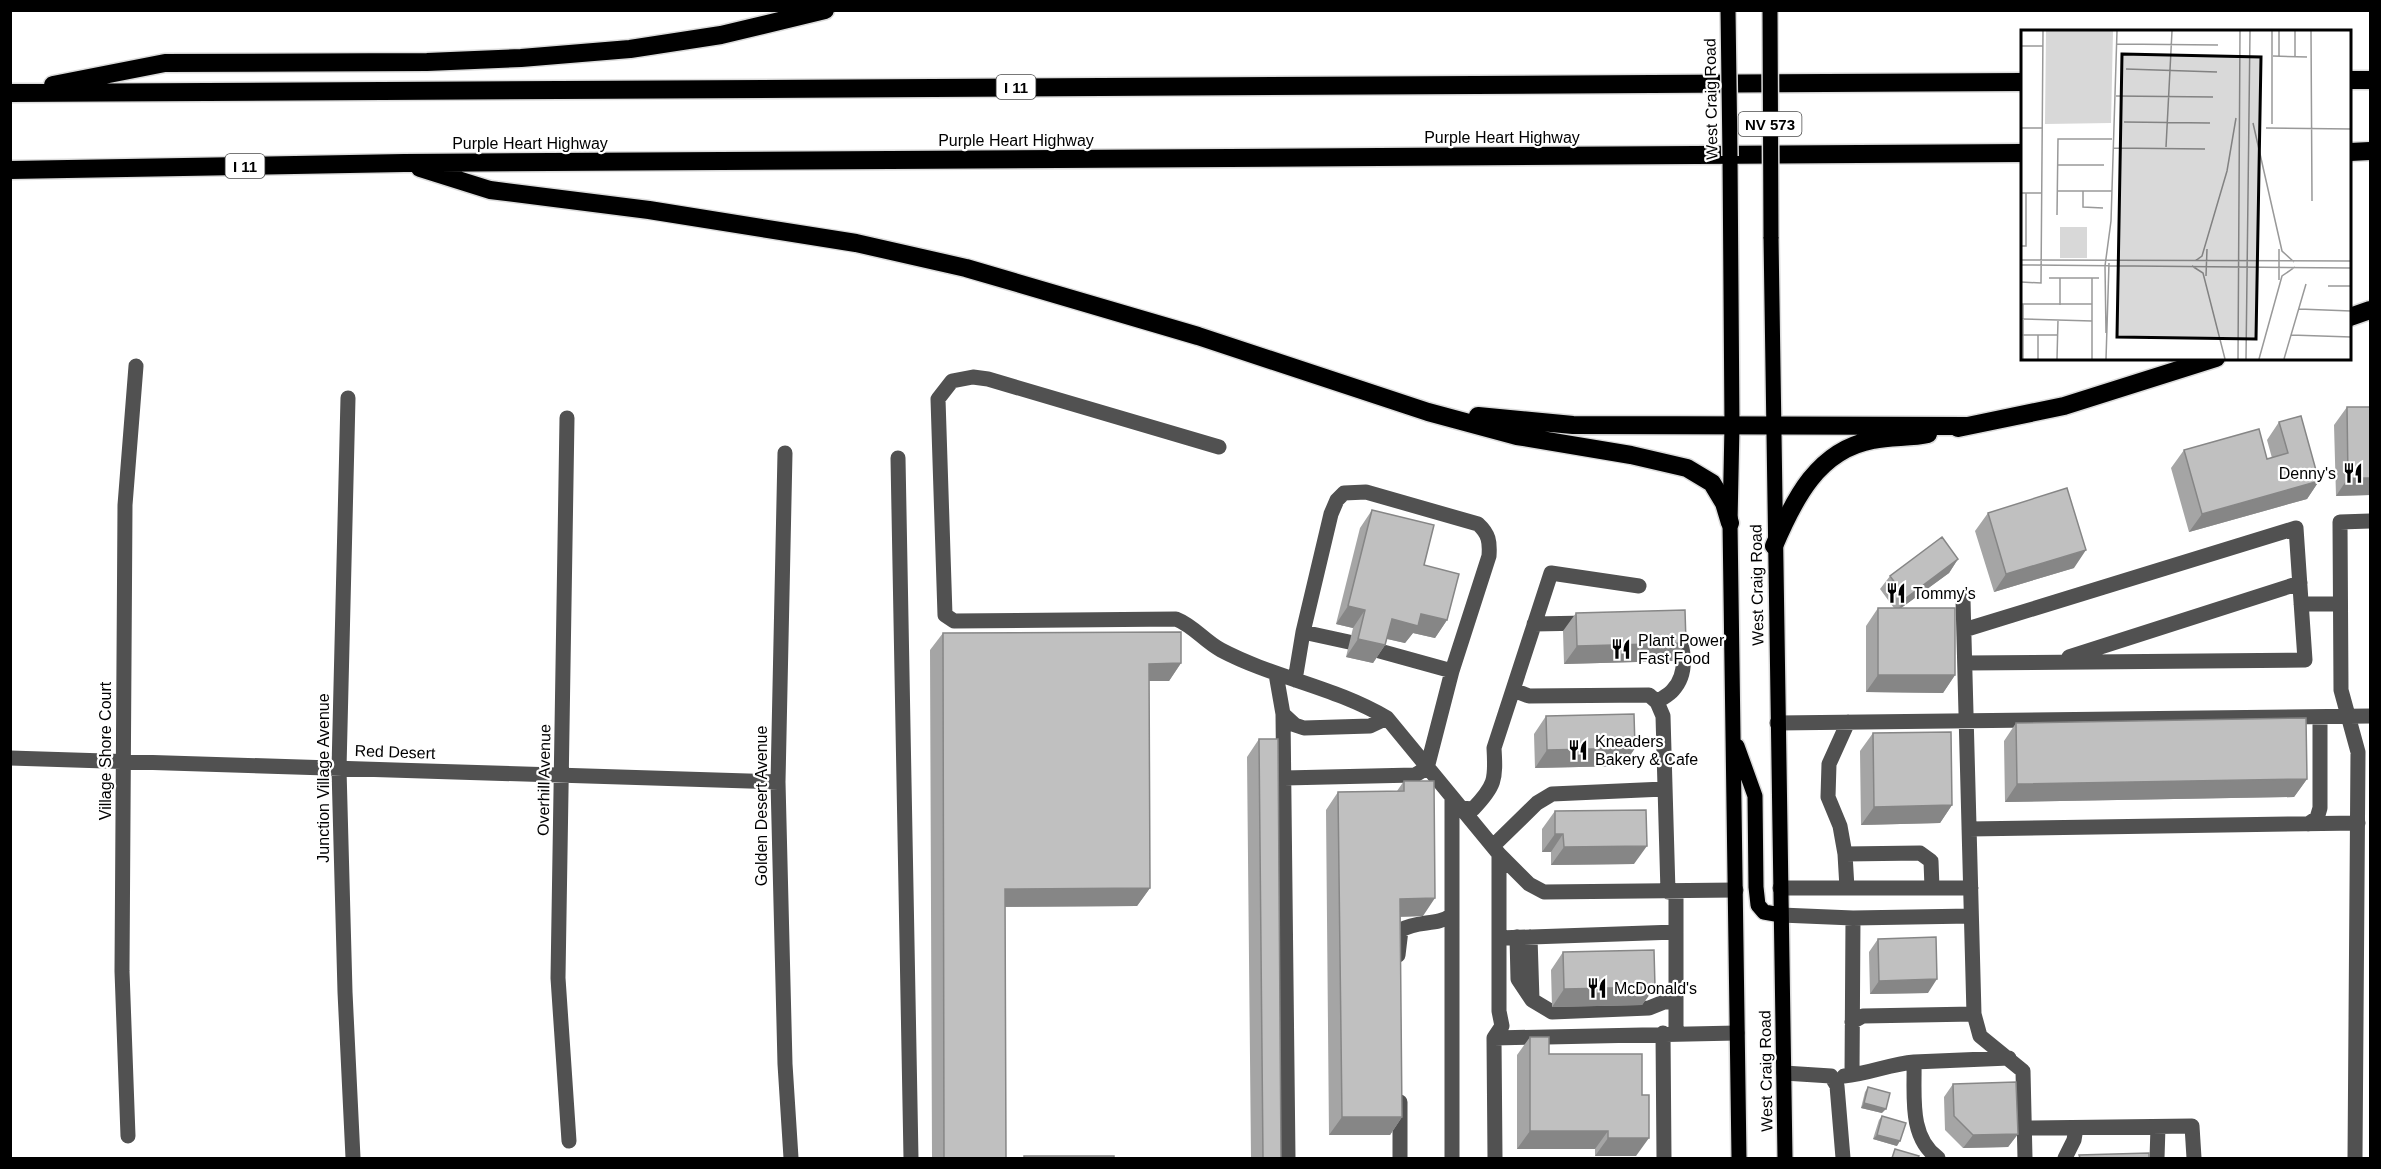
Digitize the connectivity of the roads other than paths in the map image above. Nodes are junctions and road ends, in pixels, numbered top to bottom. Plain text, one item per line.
1 (825, 10) edge
2 (1728, 10) edge
3 (1770, 10) edge
4 (2351, 80) edge
5 (2370, 80) edge
6 (2021, 82) edge
7 (10, 93) edge
8 (2370, 151) edge
9 (2351, 152) edge
10 (2021, 153) edge
11 (404, 163) junction
12 (10, 170) edge
13 (2370, 310) edge
14 (2351, 316) edge
15 (2210, 360) edge
16 (136, 366) dead end
17 (348, 398) dead end
18 (1428, 412) junction
19 (567, 418) dead end
20 (1732, 426) junction
21 (1773, 426) junction
22 (1967, 426) junction
23 (1219, 447) dead end
24 (785, 453) dead end
25 (898, 458) dead end
26 (2370, 521) edge
27 (1730, 524) junction
28 (1774, 546) junction
29 (2300, 583) junction
30 (1639, 586) dead end
31 (1963, 600) dead end
32 (2301, 604) junction
33 (2340, 604) junction
34 (1603, 622) edge
35 (1662, 623) edge
36 (1534, 624) junction
37 (1964, 630) junction
38 (1303, 632) junction
39 (1349, 642) dead end
40 (1376, 650) edge
41 (2055, 662) junction
42 (1965, 663) junction
43 (1452, 671) junction
44 (1276, 674) junction
45 (1295, 680) junction
46 (1513, 690) junction
47 (1657, 702) junction
48 (1283, 714) junction
49 (2348, 716) junction
50 (2370, 716) edge
51 (2320, 717) junction
52 (1387, 718) junction
53 (1966, 720) junction
54 (1848, 722) junction
55 (1777, 723) junction
56 (1733, 734) junction
57 (10, 758) edge
58 (123, 762) junction
59 (1427, 768) junction
60 (339, 769) junction
61 (562, 776) junction
62 (1284, 778) junction
63 (778, 783) junction
64 (1664, 789) junction
65 (1456, 804) junction
66 (2358, 823) junction
67 (2308, 824) junction
68 (1969, 829) junction
69 (1496, 850) junction
70 (1845, 854) junction
71 (1780, 888) junction
72 (1847, 888) junction
73 (1932, 888) junction
74 (1971, 888) junction
75 (1736, 890) junction
76 (1672, 892) junction
77 (1452, 915) junction
78 (1781, 915) junction
79 (1971, 915) junction
80 (1853, 918) junction
81 (1676, 932) junction
82 (1524, 937) junction
83 (1499, 938) junction
84 (1398, 968) edge
85 (1676, 1002) junction
86 (1621, 1009) junction
87 (1974, 1014) junction
88 (1852, 1022) junction
89 (1670, 1033) junction
90 (1737, 1033) junction
91 (1621, 1034) junction
92 (1494, 1038) junction
93 (2009, 1058) junction
94 (1914, 1062) junction
95 (1784, 1073) junction
96 (1852, 1075) junction
97 (1831, 1076) junction
98 (1400, 1087) edge
99 (2157, 1127) junction
100 (2026, 1128) junction
101 (2076, 1128) junction
102 (128, 1136) dead end
103 (569, 1141) dead end
104 (353, 1158) edge
105 (791, 1158) edge
106 (911, 1158) edge
107 (1288, 1158) edge
108 (1400, 1158) edge
109 (1452, 1158) edge
110 (1496, 1158) edge
111 (1664, 1158) edge
112 (1739, 1158) edge
113 (1785, 1158) edge
114 (1843, 1158) edge
115 (1938, 1158) edge
116 (2025, 1158) edge
117 (2065, 1158) edge
118 (2157, 1158) edge
119 (2194, 1158) edge
120 (2355, 1158) edge

1 - 7 highway
2 - 20 main road, West Craig Road / NV 573, bridge
3 - 21 main road, West Craig Road / NV 573, bridge
4 - 5 highway
6 - 7 highway, I 11
8 - 9 highway
10 - 11 highway, Purple Heart Highway / I 11
11 - 12 highway, Purple Heart Highway / I 11
11 - 18 highway
13 - 14 highway
15 - 22 highway
16 - 58 street, Village Shore Court
17 - 60 street, Junction Village Avenue
18 - 20 highway
18 - 27 highway
19 - 61 street, Overhill Avenue
20 - 21 highway
20 - 27 main road, West Craig Road
21 - 22 highway
21 - 28 main road, West Craig Road
22 - 28 highway
23 - 44 street
24 - 63 street, Golden Desert Avenue
25 - 106 street
26 - 33 street
27 - 56 main road, West Craig Road
28 - 55 main road, West Craig Road
29 - 32 street
29 - 37 street
29 - 41 street
30 - 36 street
31 - 37 street
32 - 33 street
32 - 41 street
33 - 49 street
34 - 36 street
35 - 47 street
36 - 46 street
37 - 42 street
38 - 39 street
38 - 43 street
38 - 45 street
40 - 43 street
41 - 42 street
42 - 53 street
43 - 59 street
44 - 45 street
44 - 48 street
45 - 52 street
46 - 47 street
46 - 65 street
47 - 64 street
48 - 52 street
48 - 62 street
49 - 50 street
49 - 51 street
49 - 66 street
51 - 53 street
51 - 67 street
52 - 59 street
53 - 54 street
53 - 68 street
54 - 55 street
54 - 70 street
55 - 71 main road, West Craig Road
56 - 75 main road, West Craig Road
56 - 78 main road
57 - 58 street, Red Desert
58 - 60 street, Red Desert
58 - 102 street, Village Shore Court
59 - 62 street
59 - 65 street
60 - 61 street, Red Desert
60 - 104 street, Junction Village Avenue
61 - 63 street, Red Desert
61 - 103 street, Overhill Avenue
62 - 107 street
63 - 105 street, Golden Desert Avenue
64 - 69 street
64 - 76 street
65 - 69 street
65 - 77 street
66 - 67 street
66 - 120 street
67 - 68 street
68 - 74 street
69 - 76 street
69 - 83 street
70 - 72 street
70 - 73 street
71 - 72 street
71 - 78 main road, West Craig Road
72 - 73 street
73 - 74 street
74 - 79 street
75 - 76 street
75 - 90 main road, West Craig Road
76 - 81 street
77 - 84 street
77 - 109 street
78 - 80 street
78 - 95 main road, West Craig Road
79 - 80 street
79 - 87 street
80 - 88 street
81 - 82 street
81 - 85 street
82 - 83 street
82 - 86 street
83 - 92 street
85 - 86 street
85 - 89 street
86 - 91 street
87 - 88 street
87 - 93 street
88 - 96 street
89 - 90 street
89 - 91 street
89 - 111 street
90 - 112 main road, West Craig Road
91 - 92 street
92 - 110 street
93 - 94 street
93 - 100 street
94 - 96 street
94 - 115 street
95 - 97 street
95 - 113 main road, West Craig Road
96 - 97 street
97 - 114 street
98 - 108 street
99 - 101 street
99 - 118 street
99 - 119 street
100 - 101 street
100 - 116 street
101 - 117 street

